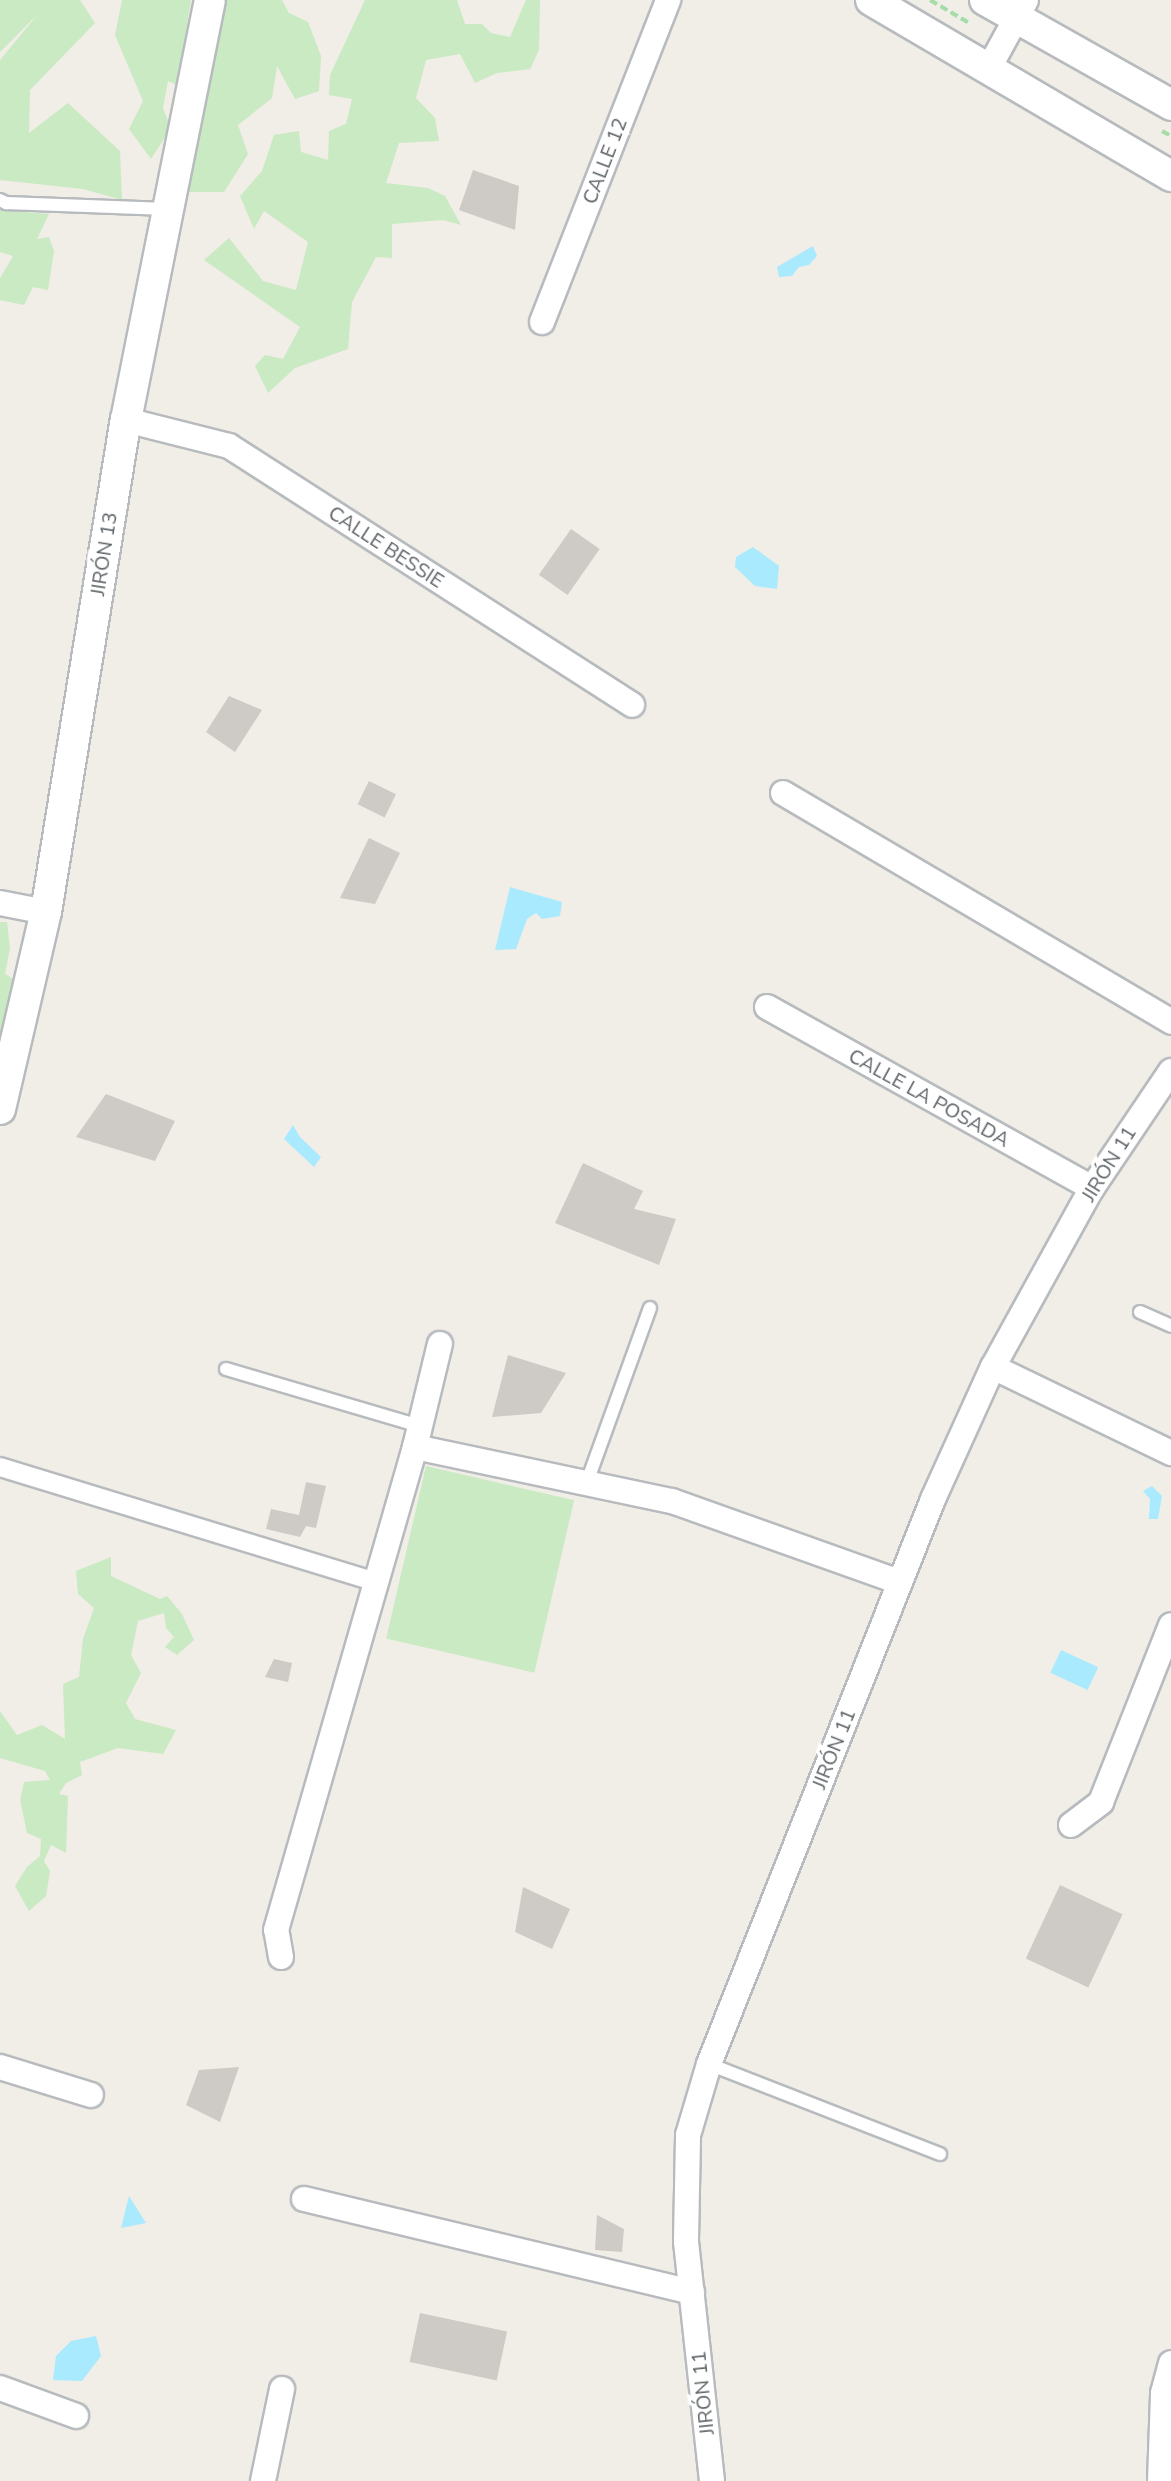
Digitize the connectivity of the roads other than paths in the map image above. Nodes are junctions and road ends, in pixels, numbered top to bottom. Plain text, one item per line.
1 (210, 0) edge
2 (668, 0) edge
3 (871, 0) edge
4 (985, 0) edge
5 (1021, 9) edge
6 (989, 68) junction
7 (1171, 105) edge
8 (1171, 176) edge
9 (0, 200) edge
10 (167, 209) junction
11 (542, 322) dead end
12 (126, 420) junction
13 (632, 705) dead end
14 (783, 793) dead end
15 (0, 903) edge
16 (46, 912) junction
17 (767, 1007) dead end
18 (1171, 1022) edge
19 (1171, 1071) edge
20 (0, 1109) edge
21 (1092, 1188) junction
22 (650, 1308) dead end
23 (1140, 1312) dead end
24 (1171, 1326) edge
25 (440, 1344) dead end
26 (993, 1367) junction
27 (226, 1369) dead end
28 (417, 1437) junction
29 (1171, 1453) edge
30 (0, 1467) edge
31 (587, 1482) junction
32 (375, 1582) junction
33 (900, 1582) junction
34 (1171, 1625) edge
35 (1071, 1825) dead end
36 (281, 1957) dead end
37 (709, 2064) junction
38 (0, 2067) edge
39 (91, 2095) dead end
40 (940, 2154) dead end
41 (304, 2199) dead end
42 (692, 2292) junction
43 (1171, 2363) edge
44 (0, 2388) edge
45 (282, 2389) dead end
46 (76, 2416) dead end
47 (266, 2480) edge
48 (712, 2481) edge
49 (1160, 2481) edge

1 - 10 street, JIRÓN 13
2 - 11 street, CALLE 12
3 - 6 street
4 - 5 street
5 - 6 street
5 - 7 street
6 - 8 street
9 - 10 lane
10 - 12 street, JIRÓN 13
12 - 13 street, CALLE BESSIE
12 - 16 street, JIRÓN 13
14 - 18 street
15 - 16 street
16 - 20 street, JIRÓN 13
17 - 21 street, CALLE LA POSADA
19 - 21 street, JIRÓN 11
21 - 26 street, JIRÓN 11
22 - 31 lane
23 - 24 lane
25 - 28 street
26 - 29 street
26 - 33 street, JIRÓN 11
27 - 28 lane
28 - 31 street
28 - 32 street
30 - 32 street
31 - 33 street
32 - 36 street
33 - 37 street, JIRÓN 11
34 - 35 street
37 - 40 lane
37 - 42 street, JIRÓN 11
38 - 39 street
41 - 42 street
42 - 48 street, JIRÓN 11
43 - 49 street
44 - 46 street
45 - 47 street

